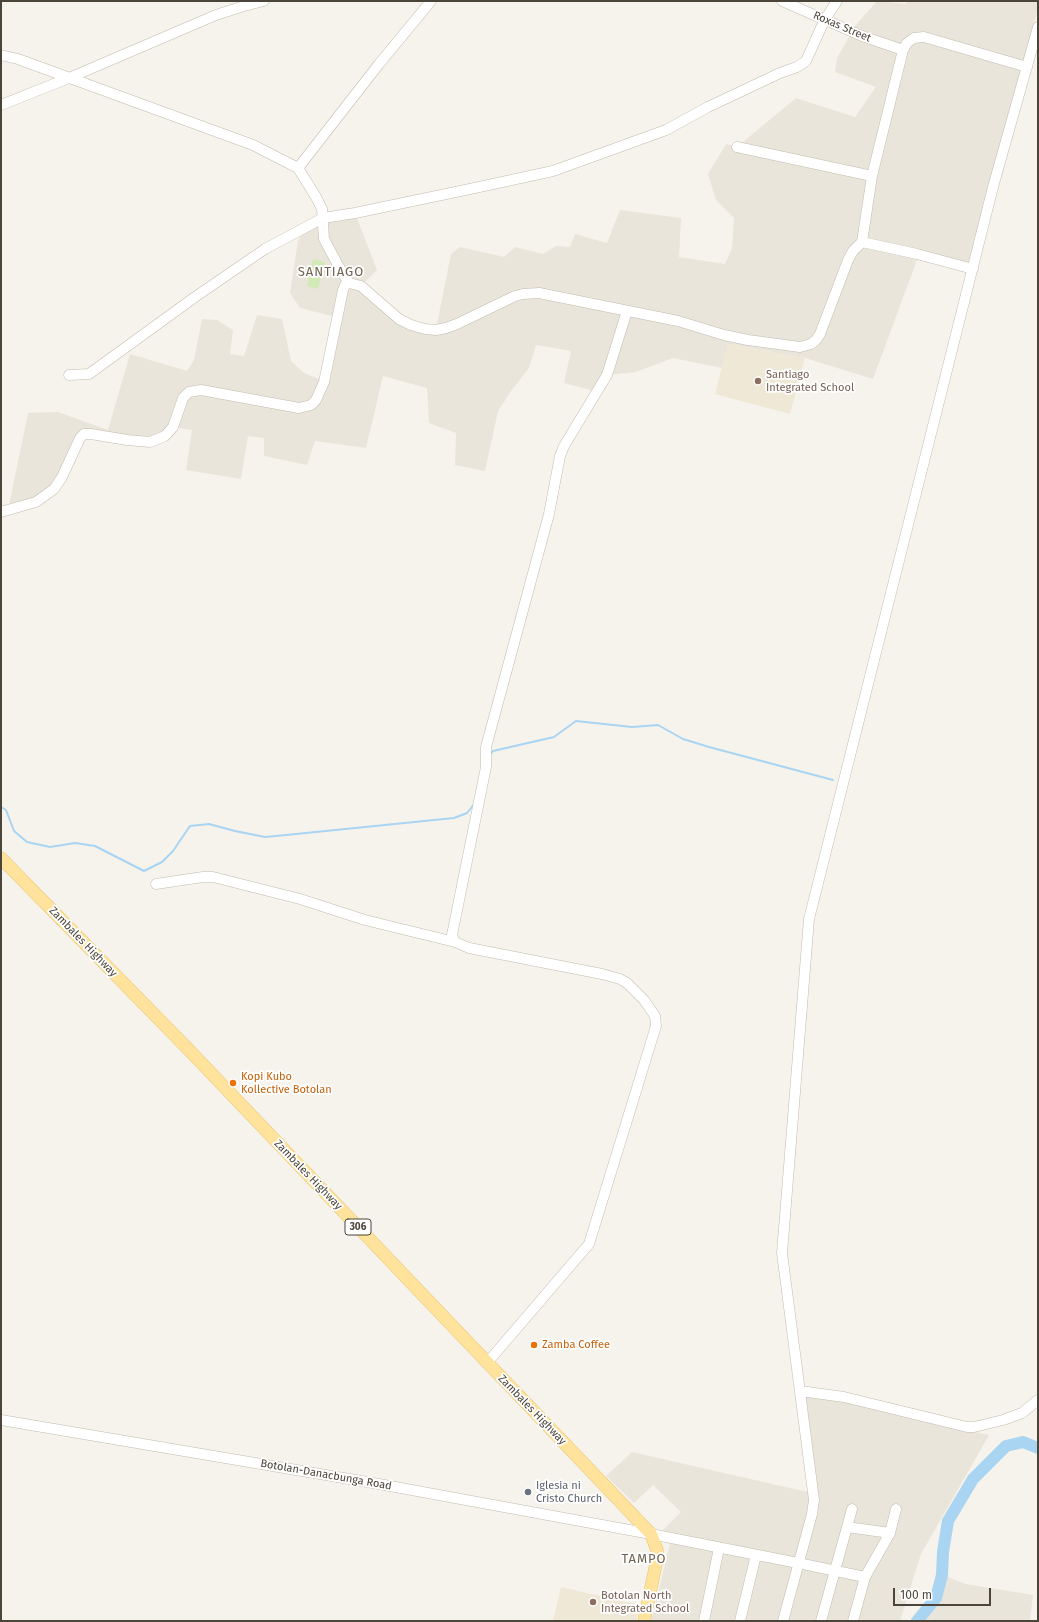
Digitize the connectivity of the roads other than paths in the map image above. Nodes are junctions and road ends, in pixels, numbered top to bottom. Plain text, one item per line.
1 (264, 1) edge
2 (431, 1) edge
3 (782, 1) edge
4 (836, 1) edge
5 (824, 21) junction
6 (1038, 27) edge
7 (903, 50) junction
8 (1, 55) edge
9 (1027, 67) junction
10 (69, 78) junction
11 (1, 105) edge
12 (737, 147) dead end
13 (298, 168) junction
14 (872, 176) junction
15 (323, 218) junction
16 (862, 242) junction
17 (973, 269) junction
18 (349, 283) junction
19 (626, 311) junction
20 (69, 375) dead end
21 (1, 512) edge
22 (1, 858) edge
23 (156, 884) dead end
24 (455, 942) junction
25 (487, 1363) junction
26 (800, 1391) junction
27 (1038, 1400) edge
28 (1, 1420) edge
29 (852, 1509) dead end
30 (896, 1509) dead end
31 (847, 1527) junction
32 (651, 1534) junction
33 (890, 1534) junction
34 (719, 1548) junction
35 (756, 1555) junction
36 (798, 1563) junction
37 (834, 1570) junction
38 (865, 1578) junction
39 (644, 1621) edge
40 (704, 1621) edge
41 (740, 1621) edge
42 (783, 1621) edge
43 (821, 1621) edge
44 (853, 1621) edge

1 - 10 street
2 - 13 street
3 - 5 street, Roxas Street
4 - 5 street
5 - 7 street, Roxas Street
5 - 15 street
6 - 9 street
7 - 9 street
7 - 14 street
8 - 10 street
9 - 17 street
10 - 11 street
10 - 13 street
12 - 14 street
13 - 15 street
14 - 16 street
15 - 18 street
15 - 20 street
16 - 17 street
16 - 19 street
17 - 26 street
18 - 19 street
18 - 21 street
19 - 24 street
22 - 25 main road, Zambales Highway / 306
23 - 24 street
24 - 25 street
25 - 32 main road, Zambales Highway / 306
26 - 27 street
26 - 36 street
28 - 32 street, Botolan-Danacbunga Road
29 - 31 street
30 - 33 street
31 - 33 street
31 - 37 street
32 - 34 street, Botolan-Danacbunga Road
32 - 39 main road, Zambales Highway / 306
33 - 38 street
34 - 35 street, Botolan-Danacbunga Road
34 - 40 street
35 - 36 street, Botolan-Danacbunga Road
35 - 41 street
36 - 37 street, Botolan-Danacbunga Road
36 - 42 street
37 - 38 street, Botolan-Danacbunga Road
37 - 43 street
38 - 44 street

